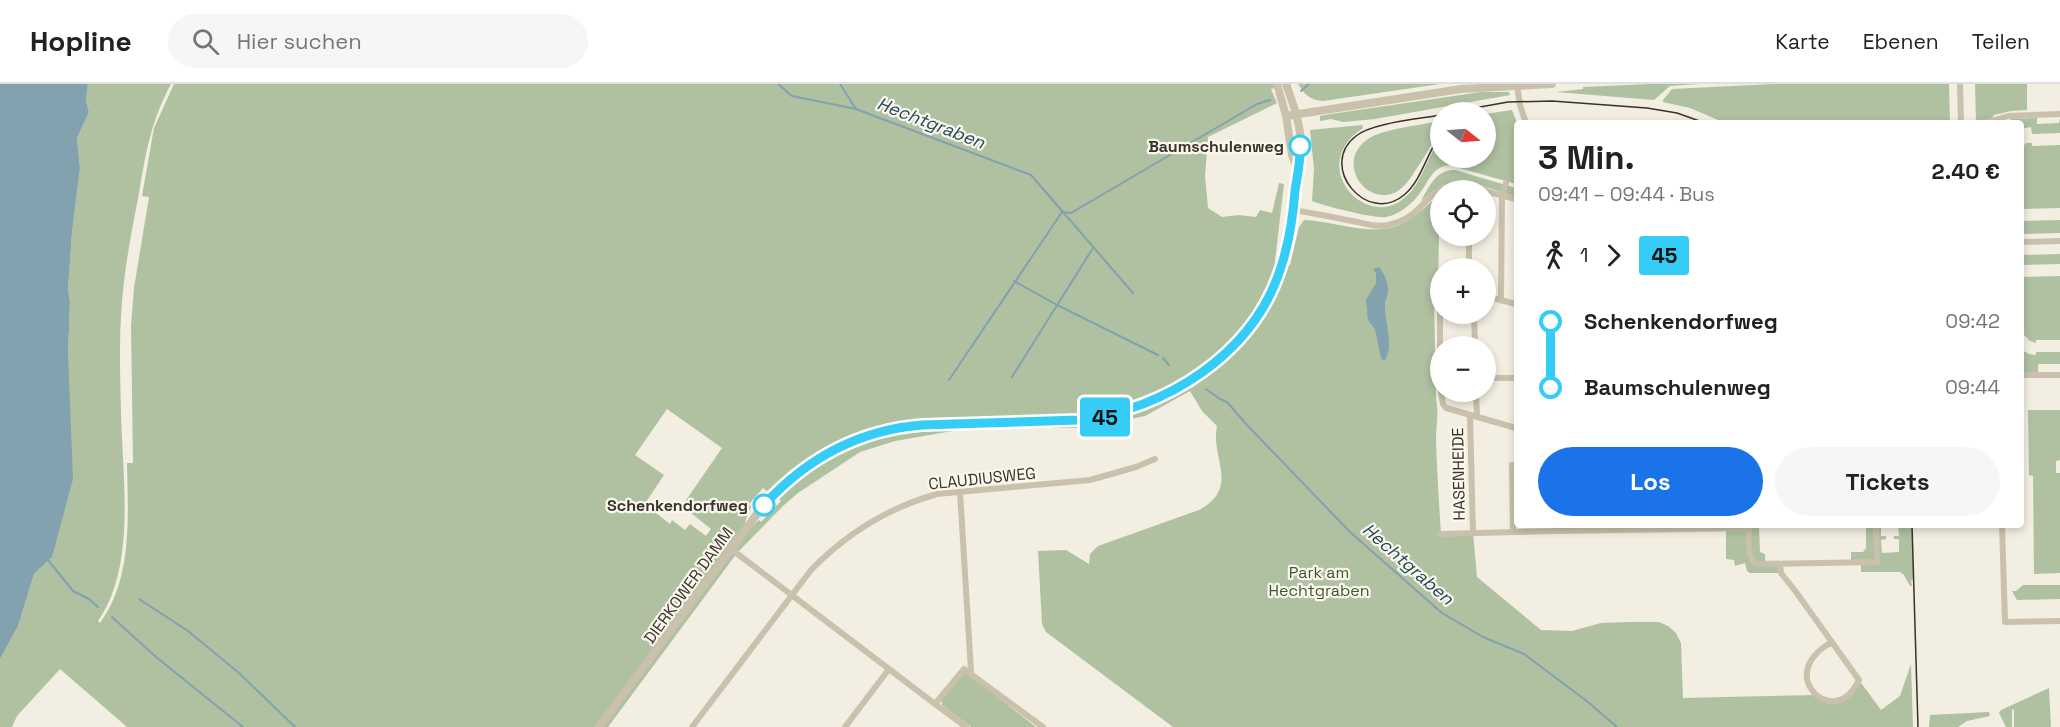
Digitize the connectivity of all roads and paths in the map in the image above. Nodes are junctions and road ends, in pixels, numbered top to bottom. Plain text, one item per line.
1 (1277, 84) edge
2 (1286, 84) edge
3 (1552, 84) edge
4 (1960, 84) edge
5 (1517, 86) junction
6 (1296, 114) junction
7 (2060, 114) edge
8 (1286, 116) junction
9 (1525, 120) edge
10 (1961, 120) edge
11 (1995, 120) edge
12 (1297, 168) junction
13 (1506, 183) dead end
14 (1496, 194) edge
15 (1502, 196) junction
16 (1430, 198) edge
17 (1514, 199) edge
18 (1293, 210) junction
19 (2024, 242) edge
20 (2060, 242) edge
21 (1496, 299) edge
22 (1501, 300) junction
23 (1514, 303) edge
24 (2024, 375) edge
25 (2060, 375) edge
26 (1496, 378) edge
27 (1514, 378) edge
28 (1443, 402) edge
29 (1475, 402) edge
30 (1473, 416) junction
31 (1514, 427) edge
32 (1155, 459) dead end
33 (1512, 465) dead end
34 (960, 492) junction
35 (1555, 528) edge
36 (1749, 528) edge
37 (1876, 528) edge
38 (2002, 528) edge
39 (1514, 532) junction
40 (1473, 533) junction
41 (1441, 534) dead end
42 (731, 549) junction
43 (1780, 564) junction
44 (791, 595) junction
45 (2060, 621) edge
46 (1832, 642) junction
47 (889, 669) junction
48 (971, 672) junction
49 (935, 704) junction
50 (599, 727) edge
51 (692, 727) edge
52 (845, 727) edge
53 (966, 727) edge
54 (1043, 727) edge

1 - 8 street, DIERKOWER DAMM
2 - 6 street, DIERKOWER DAMM
3 - 5 street
4 - 10 street
5 - 6 street
5 - 9 street
6 - 8 street
6 - 12 street, DIERKOWER DAMM
7 - 11 street
8 - 12 street, DIERKOWER DAMM
12 - 18 street, DIERKOWER DAMM
13 - 15 street
14 - 15 street
15 - 17 street
15 - 22 street
16 - 18 street
18 - 42 street, DIERKOWER DAMM
19 - 20 street
21 - 22 street
22 - 23 street
24 - 25 street
26 - 27 street
28 - 30 street
29 - 30 street, HASENHEIDE
30 - 31 street
30 - 40 street, HASENHEIDE
32 - 34 street, CLAUDIUSWEG
33 - 39 street
34 - 44 street, CLAUDIUSWEG
34 - 48 street
35 - 39 street
36 - 43 street
37 - 43 street
38 - 45 street
39 - 40 street
40 - 41 street
42 - 44 street
42 - 50 street, DIERKOWER DAMM
43 - 46 street
44 - 47 street
44 - 51 street, CLAUDIUSWEG
46 - 46 street
47 - 49 street
47 - 52 street
48 - 49 street
48 - 54 street
49 - 53 street

